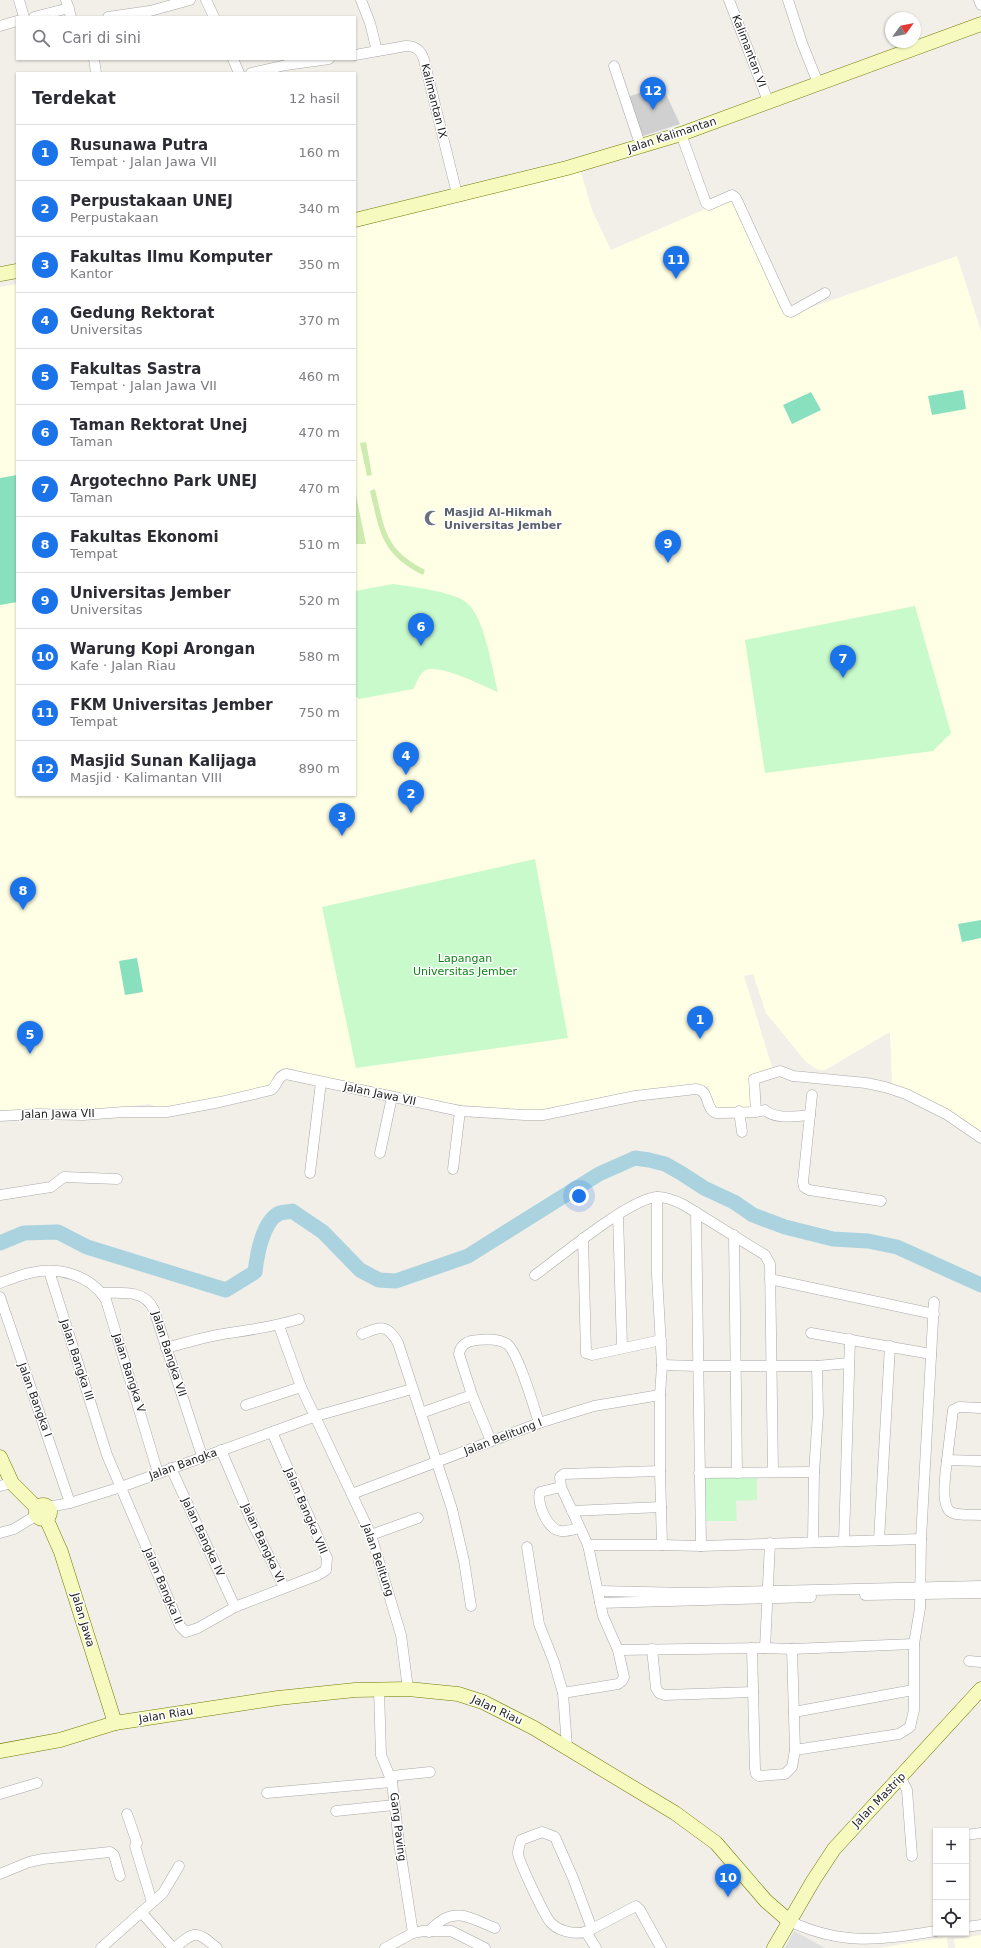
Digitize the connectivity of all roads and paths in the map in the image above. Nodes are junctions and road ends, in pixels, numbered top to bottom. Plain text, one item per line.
1 (19, 0) edge
2 (190, 0) edge
3 (206, 0) edge
4 (361, 0) edge
5 (729, 0) edge
6 (788, 0) edge
7 (979, 0) edge
8 (981, 5) edge
9 (69, 8) edge
10 (24, 16) edge
11 (38, 16) edge
12 (115, 16) edge
13 (214, 16) edge
14 (16, 21) edge
15 (981, 24) edge
16 (0, 26) edge
17 (377, 51) junction
18 (356, 55) edge
19 (94, 60) edge
20 (233, 60) edge
21 (322, 60) edge
22 (614, 66) dead end
23 (96, 72) edge
24 (239, 72) edge
25 (255, 72) edge
26 (818, 83) junction
27 (768, 102) junction
28 (681, 134) junction
29 (641, 146) junction
30 (458, 194) junction
31 (356, 220) edge
32 (16, 271) edge
33 (0, 274) edge
34 (825, 293) dead end
35 (321, 1082) junction
36 (812, 1095) dead end
37 (392, 1097) junction
38 (460, 1110) junction
39 (739, 1111) junction
40 (756, 1112) junction
41 (810, 1115) junction
42 (0, 1116) edge
43 (742, 1132) dead end
44 (981, 1138) edge
45 (380, 1153) dead end
46 (453, 1169) dead end
47 (310, 1172) dead end
48 (117, 1179) dead end
49 (0, 1195) edge
50 (657, 1197) junction
51 (881, 1201) dead end
52 (696, 1212) junction
53 (618, 1215) junction
54 (734, 1235) junction
55 (583, 1238) junction
56 (49, 1271) junction
57 (535, 1275) dead end
58 (770, 1279) junction
59 (0, 1283) edge
60 (102, 1293) junction
61 (0, 1297) edge
62 (934, 1302) dead end
63 (934, 1314) junction
64 (299, 1319) dead end
65 (279, 1326) junction
66 (811, 1333) dead end
67 (362, 1334) dead end
68 (850, 1339) junction
69 (661, 1340) junction
70 (890, 1346) junction
71 (622, 1347) junction
72 (166, 1348) junction
73 (931, 1354) junction
74 (849, 1363) junction
75 (662, 1365) junction
76 (697, 1366) junction
77 (735, 1366) junction
78 (772, 1366) junction
79 (817, 1366) junction
80 (301, 1387) junction
81 (412, 1388) junction
82 (660, 1394) junction
83 (472, 1395) junction
84 (246, 1405) dead end
85 (981, 1408) edge
86 (421, 1413) junction
87 (316, 1416) junction
88 (539, 1423) junction
89 (272, 1432) junction
90 (491, 1441) junction
91 (221, 1450) junction
92 (202, 1456) junction
93 (0, 1457) edge
94 (947, 1460) junction
95 (981, 1461) edge
96 (436, 1463) junction
97 (171, 1468) junction
98 (660, 1471) junction
99 (773, 1472) junction
100 (814, 1472) junction
101 (158, 1473) junction
102 (699, 1473) junction
103 (737, 1473) junction
104 (6, 1485) edge
105 (121, 1487) junction
106 (561, 1487) junction
107 (352, 1494) junction
108 (70, 1503) junction
109 (661, 1508) junction
110 (572, 1511) junction
111 (42, 1512) junction
112 (981, 1515) edge
113 (418, 1518) dead end
114 (579, 1528) junction
115 (0, 1533) edge
116 (371, 1535) junction
117 (921, 1539) junction
118 (879, 1540) junction
119 (844, 1541) junction
120 (813, 1542) junction
121 (770, 1544) junction
122 (588, 1545) junction
123 (662, 1545) junction
124 (701, 1546) junction
125 (527, 1547) dead end
126 (981, 1586) edge
127 (284, 1587) junction
128 (598, 1591) junction
129 (920, 1591) junction
130 (981, 1593) edge
131 (769, 1595) junction
132 (689, 1597) junction
133 (600, 1603) junction
134 (471, 1606) dead end
135 (235, 1607) junction
136 (914, 1644) junction
137 (752, 1648) junction
138 (765, 1648) junction
139 (652, 1649) junction
140 (792, 1649) junction
141 (618, 1650) junction
142 (969, 1661) dead end
143 (981, 1662) edge
144 (408, 1689) junction
145 (981, 1689) edge
146 (379, 1690) junction
147 (914, 1690) junction
148 (753, 1692) junction
149 (563, 1693) junction
150 (794, 1712) junction
151 (115, 1723) junction
152 (567, 1747) junction
153 (795, 1750) junction
154 (0, 1751) edge
155 (430, 1772) dead end
156 (901, 1778) junction
157 (391, 1779) junction
158 (37, 1783) dead end
159 (267, 1793) dead end
160 (0, 1794) edge
161 (394, 1805) junction
162 (336, 1811) dead end
163 (127, 1814) dead end
164 (981, 1833) edge
165 (969, 1834) edge
166 (912, 1856) dead end
167 (179, 1866) dead end
168 (0, 1874) edge
169 (120, 1876) dead end
170 (152, 1902) junction
171 (141, 1912) junction
172 (789, 1920) junction
173 (981, 1924) edge
174 (969, 1926) edge
175 (495, 1928) dead end
176 (589, 1931) junction
177 (429, 1932) junction
178 (933, 1932) edge
179 (413, 1933) junction
180 (865, 1944) edge
181 (101, 1948) edge
182 (174, 1948) edge
183 (217, 1948) edge
184 (385, 1948) edge
185 (485, 1948) edge
186 (596, 1948) edge
187 (661, 1948) edge
188 (774, 1948) edge

1 - 10 street
2 - 12 street
3 - 13 street
4 - 17 street
5 - 27 street, Kalimantan VI
6 - 26 street
7 - 8 street
9 - 11 street
14 - 16 street
15 - 26 main road, Jalan Kalimantan
17 - 18 street, Kalimantan IX
17 - 30 street, Kalimantan IX
19 - 23 street
20 - 24 street
21 - 25 street
22 - 29 street
26 - 27 main road, Jalan Kalimantan
27 - 28 main road, Jalan Kalimantan
28 - 29 main road, Jalan Kalimantan
28 - 34 street
29 - 30 main road, Jalan Kalimantan
30 - 31 main road, Jalan Kalimantan
32 - 33 main road
35 - 37 street, Jalan Jawa VII
35 - 42 street, Jalan Jawa VII
35 - 47 street
36 - 41 street
37 - 38 street, Jalan Jawa VII
37 - 45 street
38 - 39 street, Jalan Jawa VII
38 - 46 street
39 - 40 street, Jalan Jawa VII
39 - 43 street
40 - 41 street, Jalan Jawa VII
40 - 44 street
41 - 51 street
48 - 49 street
50 - 52 street
50 - 53 street
50 - 69 street
52 - 54 street
52 - 76 street
53 - 55 street
53 - 71 street
54 - 58 street
54 - 77 street
55 - 57 street
55 - 71 street
56 - 59 street
56 - 60 street, Jalan Bangka V
56 - 105 street, Jalan Bangka III
58 - 63 street
58 - 78 street
60 - 72 street, Jalan Bangka VII
60 - 101 street, Jalan Bangka V
61 - 108 street, Jalan Bangka I
62 - 63 street
63 - 73 street
64 - 65 street
65 - 72 street
65 - 80 street, Jalan Belitung
66 - 68 street
67 - 81 street
68 - 70 street
68 - 74 street
69 - 71 street
69 - 75 street
70 - 73 street
70 - 118 street
72 - 92 street, Jalan Bangka VII
73 - 117 street
74 - 79 street
74 - 119 street
75 - 76 street
75 - 82 street
76 - 77 street
76 - 102 street
77 - 78 street
77 - 103 street
78 - 79 street
78 - 99 street
79 - 100 street
80 - 84 street
80 - 87 street, Jalan Belitung
81 - 86 street
81 - 87 street, Jalan Bangka
82 - 88 street, Jalan Belitung I
82 - 98 street
83 - 86 street
83 - 88 street
83 - 90 street
85 - 94 street
86 - 96 street
87 - 89 street, Jalan Bangka
87 - 107 street, Jalan Belitung
88 - 90 street, Jalan Belitung I
89 - 91 street, Jalan Bangka
89 - 127 street, Jalan Bangka VIII
90 - 96 street, Jalan Belitung I
91 - 92 street, Jalan Bangka
91 - 127 street, Jalan Bangka VI
92 - 97 street, Jalan Bangka
93 - 104 main road, Jalan Jawa
94 - 95 street
94 - 112 street
96 - 107 street, Jalan Belitung I
96 - 134 street
97 - 101 street, Jalan Bangka
97 - 135 street, Jalan Bangka IV
98 - 106 street
98 - 109 street
99 - 100 street
99 - 103 street
100 - 120 street
101 - 105 street, Jalan Bangka
102 - 103 street
102 - 124 street
104 - 111 main road, Jalan Jawa
105 - 108 street, Jalan Bangka
105 - 135 street, Jalan Bangka II
106 - 110 street
106 - 114 street
107 - 116 street, Jalan Belitung
108 - 111 street, Jalan Bangka
109 - 110 street
109 - 123 street
110 - 114 street
111 - 115 street
111 - 151 main road, Jalan Jawa
113 - 116 street
114 - 122 street
116 - 144 street, Jalan Belitung
117 - 118 street
117 - 129 street
118 - 119 street
119 - 120 street
120 - 121 street
121 - 124 street
121 - 131 street
122 - 123 street
122 - 128 street
123 - 124 street
125 - 149 street
126 - 129 street
127 - 135 street, Jalan Bangka VI
128 - 132 street
128 - 133 street
129 - 130 street
129 - 131 street
129 - 136 street
131 - 132 street
131 - 138 street
132 - 133 street
133 - 141 street
136 - 140 street
136 - 147 street
137 - 138 street
137 - 139 street
137 - 148 street
138 - 140 street
139 - 141 street
139 - 148 street
140 - 150 street
141 - 149 street
142 - 143 street
144 - 146 main road, Jalan Riau
144 - 152 main road, Jalan Riau
145 - 156 main road, Jalan Mastrip
146 - 151 main road, Jalan Riau
146 - 157 street, Gang Paving
147 - 150 street
147 - 153 street
148 - 153 street
149 - 152 street
150 - 153 street
151 - 154 main road, Jalan Riau
152 - 172 main road, Jalan Riau
155 - 157 street
156 - 166 street
156 - 172 main road, Jalan Mastrip
157 - 159 street
157 - 161 street, Gang Paving
158 - 160 street
161 - 162 street
161 - 179 street, Gang Paving
163 - 170 street
164 - 165 street
167 - 170 street
168 - 169 street
170 - 171 street
171 - 181 street
171 - 182 street
172 - 180 street
172 - 188 main road, Jalan Mastrip
173 - 174 street
175 - 177 street
176 - 176 street
176 - 186 street
176 - 187 street
177 - 179 street
177 - 185 street
178 - 180 street
179 - 184 street
182 - 183 street

